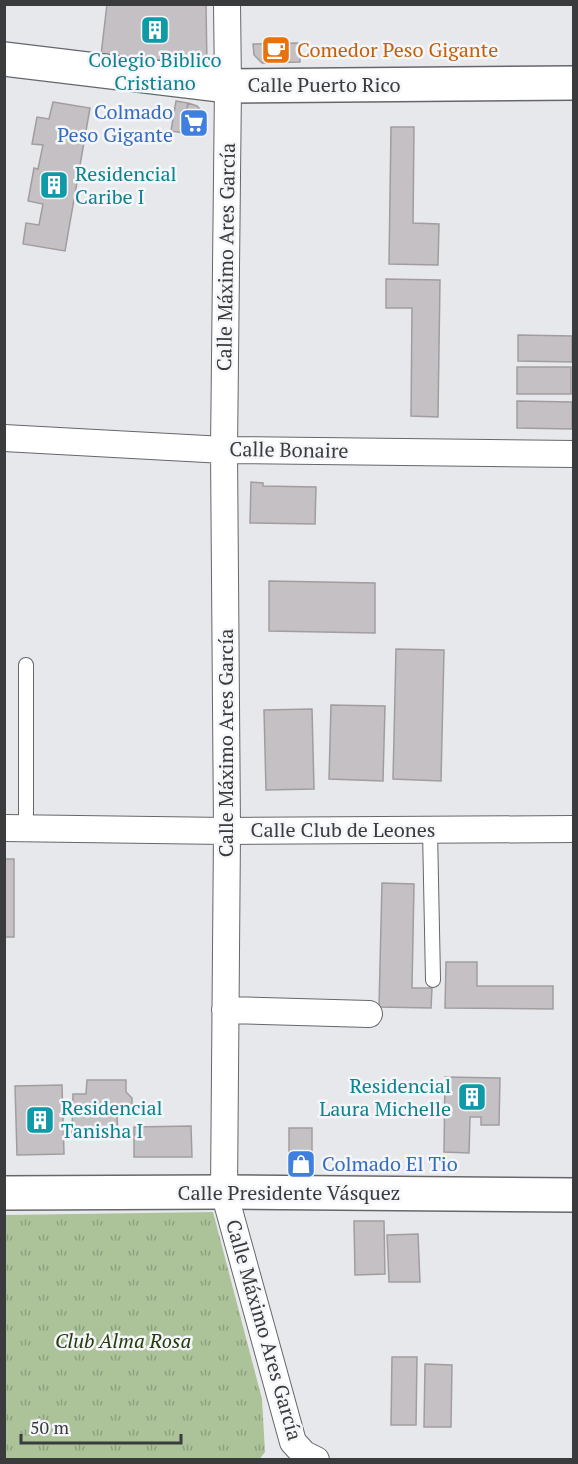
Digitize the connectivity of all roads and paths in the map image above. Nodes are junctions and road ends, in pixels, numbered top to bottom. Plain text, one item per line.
1 (227, 4) edge
2 (4, 59) edge
3 (573, 83) edge
4 (228, 86) junction
5 (4, 438) edge
6 (224, 450) junction
7 (573, 454) edge
8 (26, 665) dead end
9 (15, 828) edge
10 (573, 829) edge
11 (430, 830) junction
12 (226, 831) junction
13 (433, 980) dead end
14 (225, 1010) junction
15 (369, 1014) dead end
16 (224, 1192) junction
17 (4, 1193) edge
18 (573, 1195) edge
19 (316, 1460) edge

1 - 4 street, Calle Máximo Ares García
2 - 4 street, Calle Puerto Rico
3 - 4 street, Calle Puerto Rico
4 - 6 street, Calle Máximo Ares García
5 - 6 street, Calle Bonaire
6 - 7 street, Calle Bonaire
6 - 12 street, Calle Máximo Ares García
8 - 9 lane
9 - 12 street, Calle Club de Leones
10 - 11 street, Calle Club de Leones
11 - 12 street, Calle Club de Leones
11 - 13 lane
12 - 14 street, Calle Máximo Ares García
14 - 15 street
14 - 16 street, Calle Máximo Ares García
16 - 17 street, Calle Presidente Vásquez
16 - 18 street, Calle Presidente Vásquez
16 - 19 street, Calle Máximo Ares García

